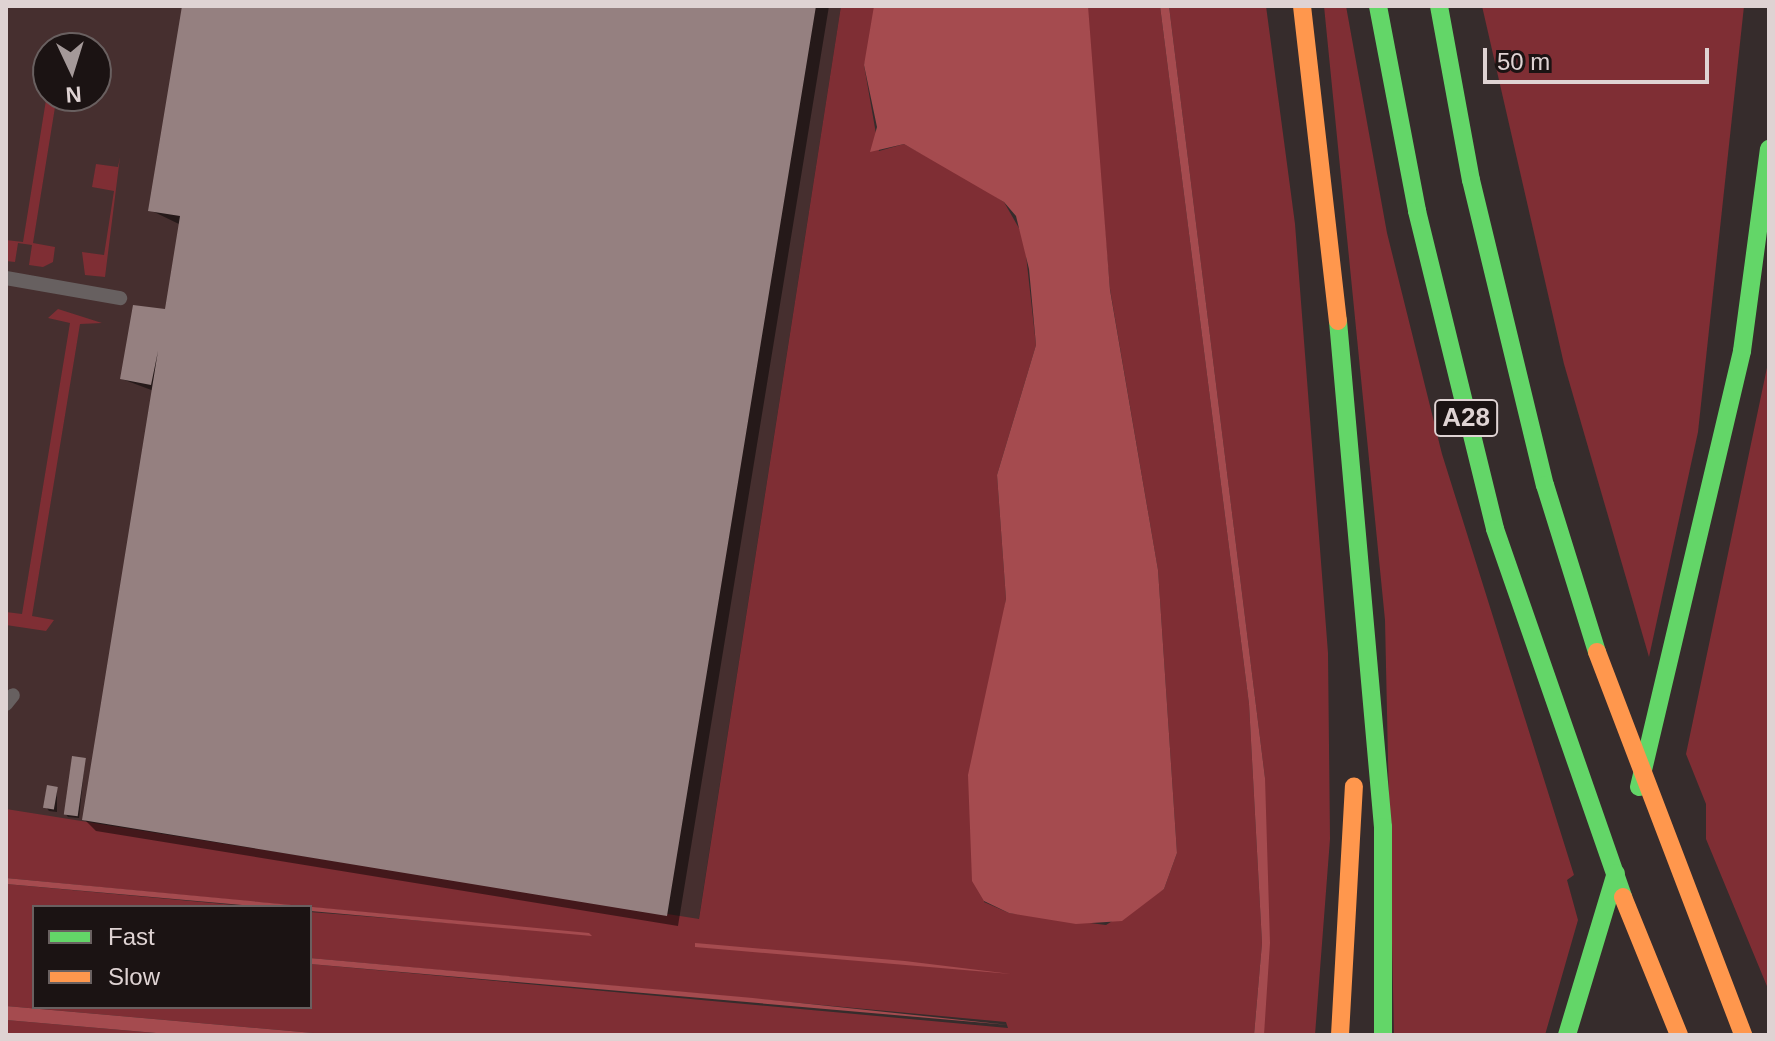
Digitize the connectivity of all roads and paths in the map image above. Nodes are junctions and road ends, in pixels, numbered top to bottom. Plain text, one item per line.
1 (1302, 6) edge
2 (1378, 6) edge
3 (1439, 6) edge
4 (1769, 149) edge
5 (6, 278) edge
6 (120, 298) dead end
7 (1359, 582) junction
8 (1635, 804) dead end
9 (1627, 832) dead end
10 (1594, 947) junction
11 (1340, 1035) edge
12 (1383, 1035) edge
13 (1567, 1035) edge
14 (1576, 1035) edge
15 (1679, 1035) edge
16 (1743, 1035) edge

1 - 7 highway
2 - 15 highway, A28
3 - 16 highway, A28
4 - 8 highway
5 - 6 lane
7 - 11 highway
7 - 12 highway
9 - 10 highway
10 - 13 highway
10 - 14 highway

